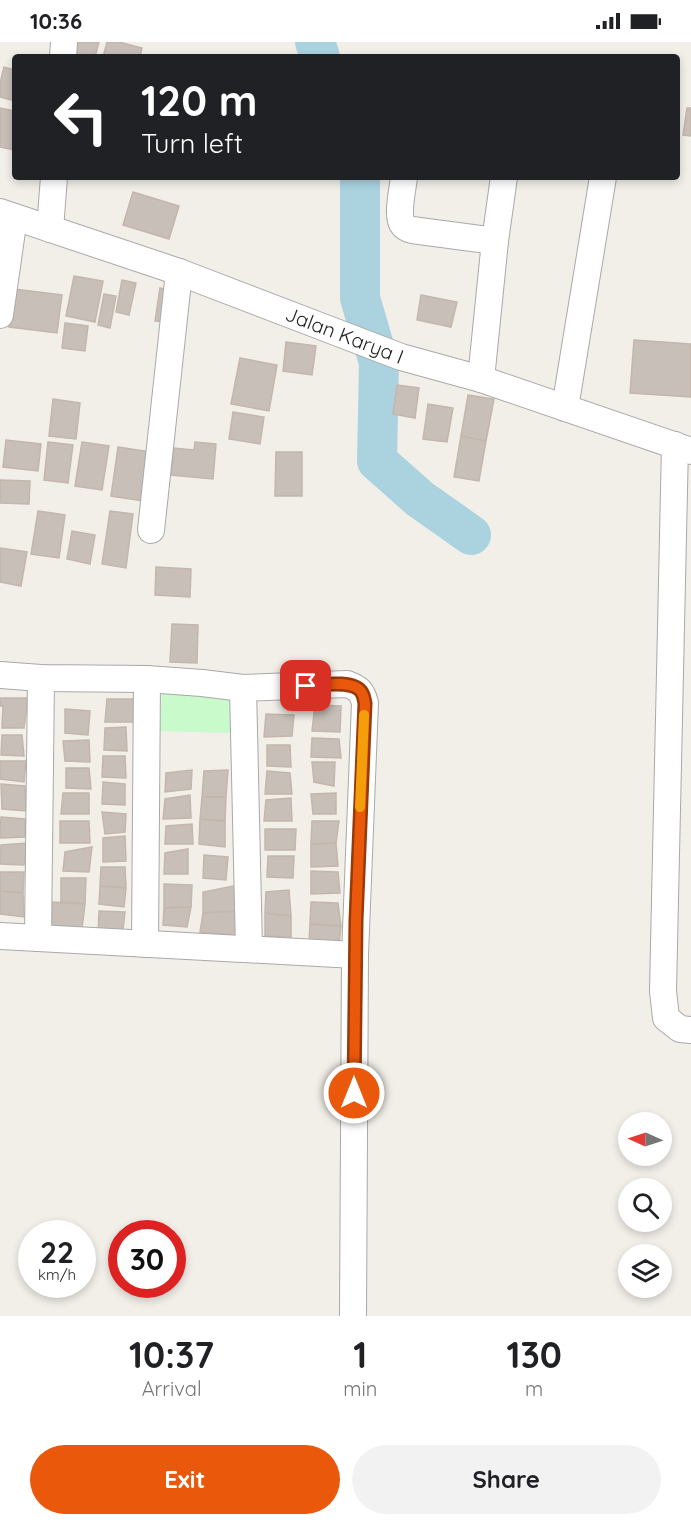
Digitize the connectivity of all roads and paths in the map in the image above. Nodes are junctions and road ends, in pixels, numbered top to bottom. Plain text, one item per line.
1 (54, 180) edge
2 (404, 180) edge
3 (504, 180) edge
4 (603, 180) edge
5 (7, 214) edge
6 (50, 229) junction
7 (495, 241) junction
8 (179, 272) junction
9 (0, 315) edge
10 (481, 380) junction
11 (565, 408) junction
12 (683, 448) edge
13 (151, 530) dead end
14 (0, 675) edge
15 (41, 678) junction
16 (147, 679) junction
17 (243, 688) junction
18 (0, 936) edge
19 (38, 938) junction
20 (145, 944) junction
21 (249, 949) junction
22 (355, 955) junction
23 (691, 1030) edge
24 (353, 1316) edge

1 - 6 street
2 - 7 street
3 - 7 street
4 - 11 street
5 - 6 street, Jalan Karya I
5 - 9 street
6 - 8 street, Jalan Karya I
7 - 10 street
8 - 10 street, Jalan Karya I
8 - 13 street
10 - 11 street, Jalan Karya I
11 - 12 street, Jalan Karya I
12 - 23 street
14 - 15 street
15 - 16 street
15 - 19 street
16 - 17 street
16 - 20 street
17 - 21 street
17 - 22 street
18 - 19 street
19 - 20 street
20 - 21 street
21 - 22 street
22 - 24 street

